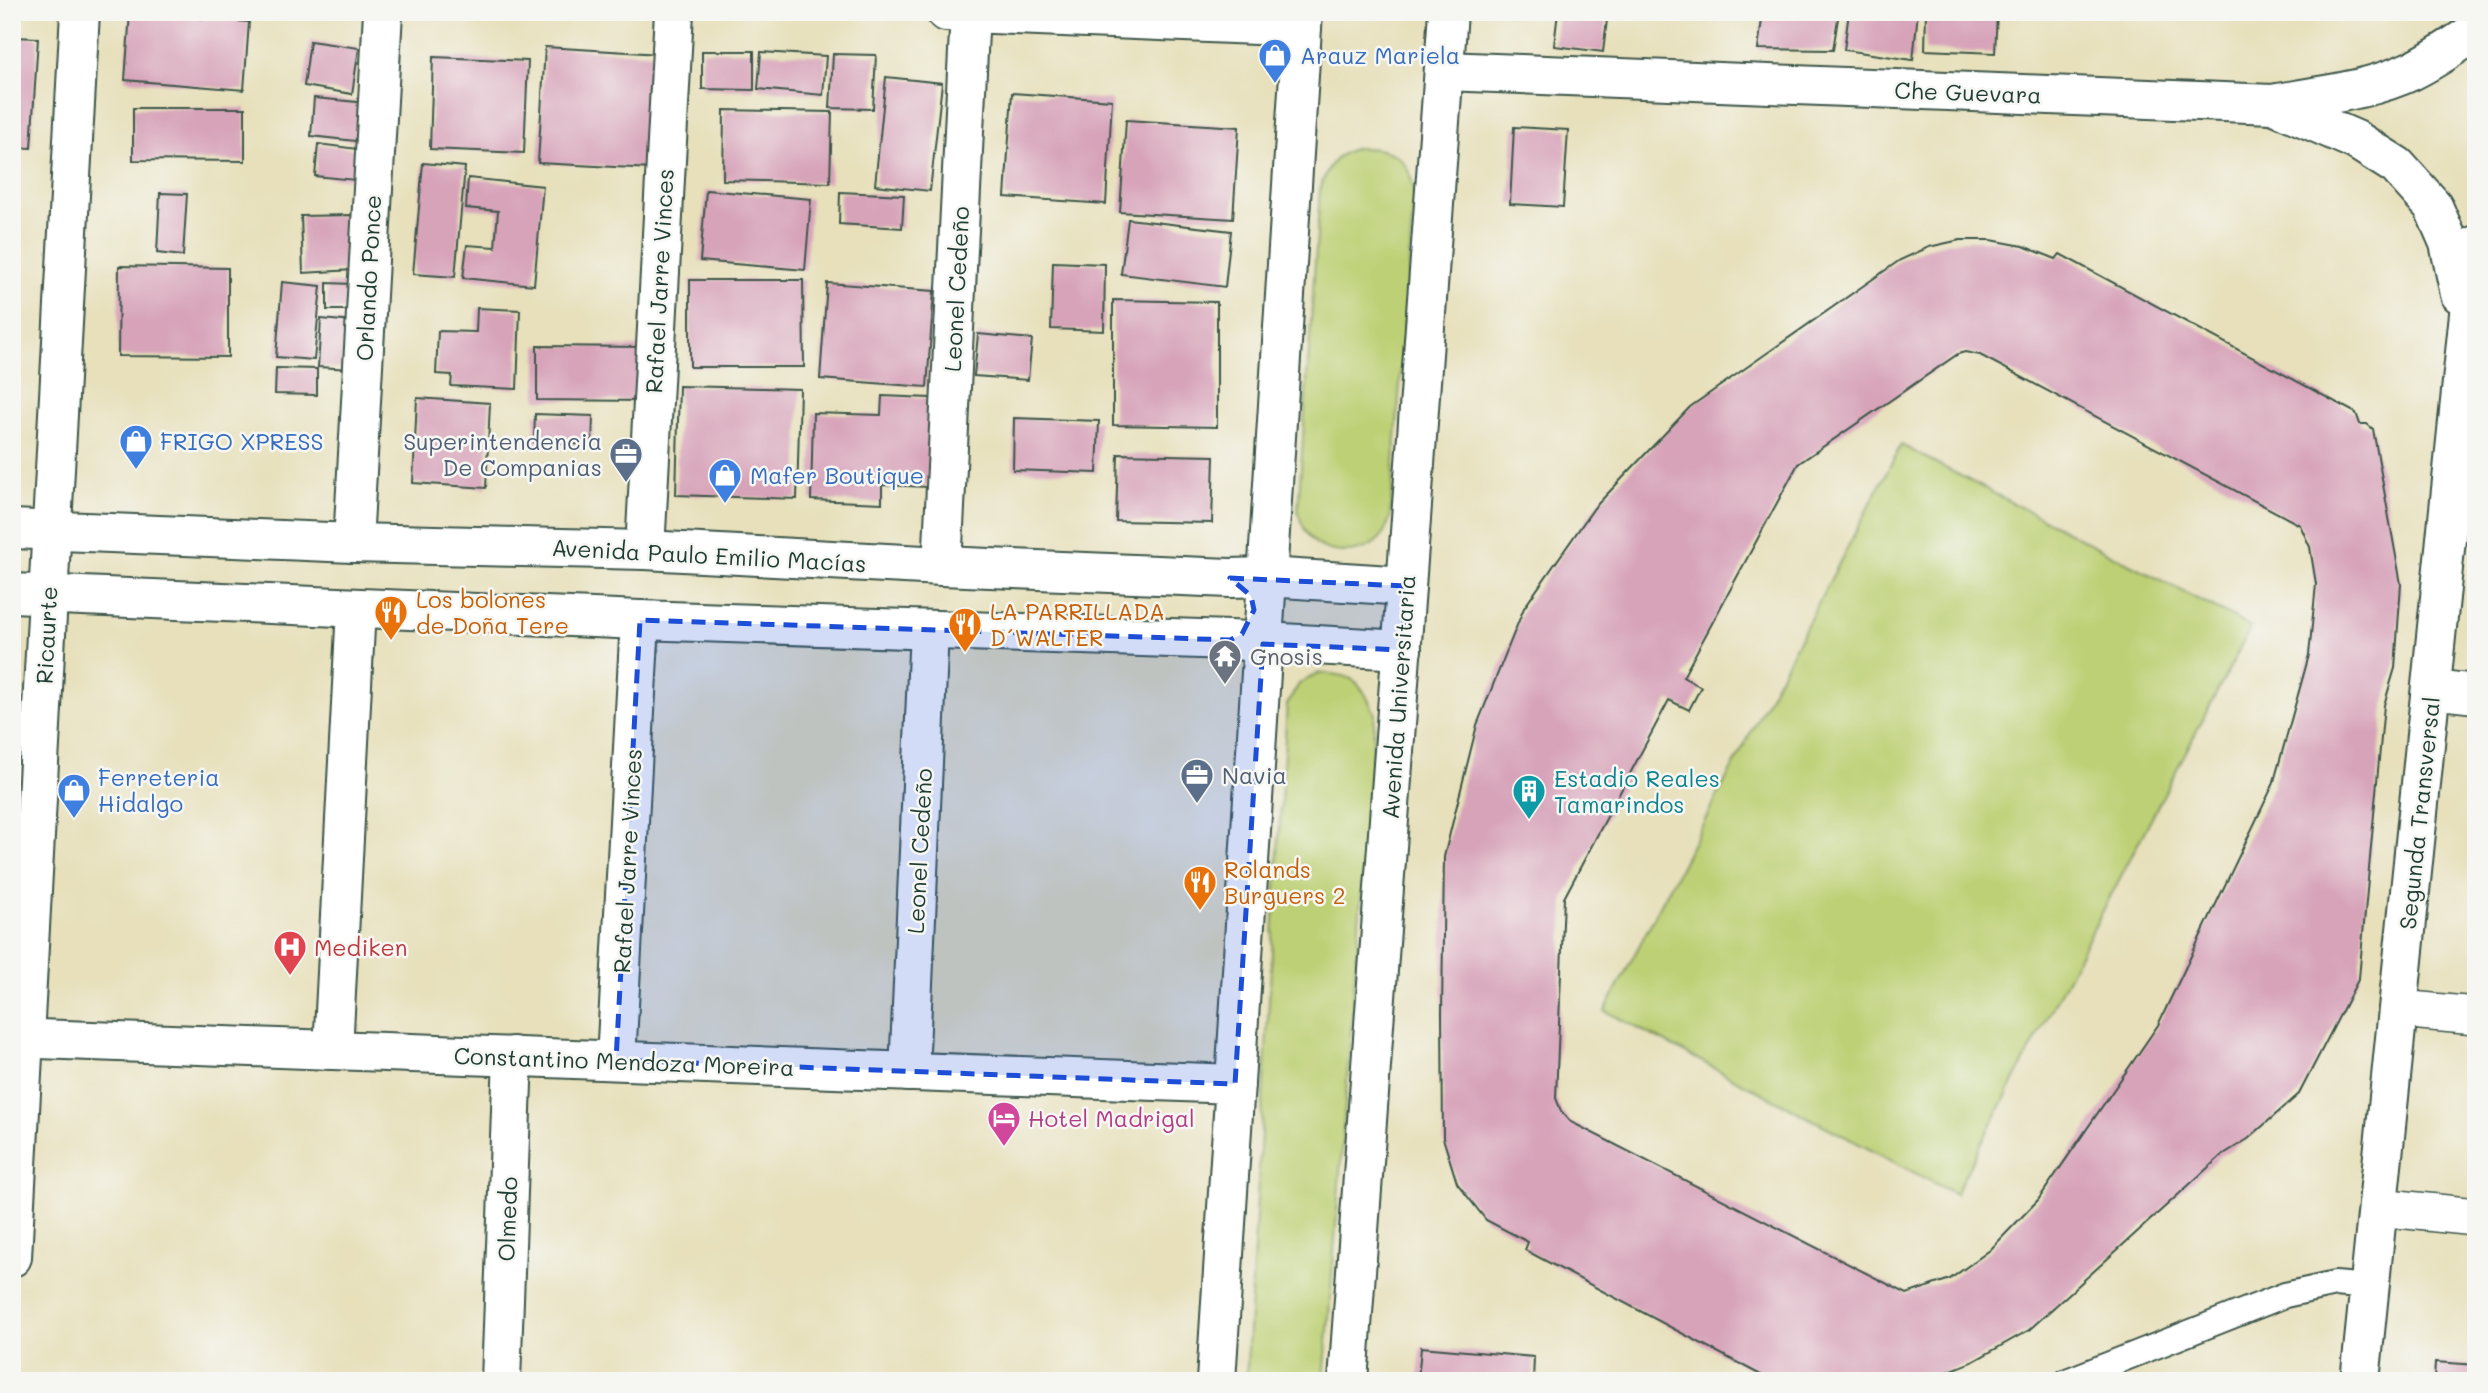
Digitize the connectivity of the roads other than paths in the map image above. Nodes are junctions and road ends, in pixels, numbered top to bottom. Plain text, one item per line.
1 (80, 12) edge
2 (383, 12) edge
3 (674, 12) edge
4 (1448, 12) edge
5 (961, 13) edge
6 (1303, 20) edge
7 (2476, 31) edge
8 (1444, 71) junction
9 (2273, 104) junction
10 (2476, 245) edge
11 (2467, 327) junction
12 (12, 529) edge
13 (52, 531) junction
14 (353, 543) junction
15 (645, 550) junction
16 (942, 566) junction
17 (1249, 578) junction
18 (1406, 586) junction
19 (30, 594) edge
20 (356, 608) junction
21 (639, 620) junction
22 (929, 630) junction
23 (1246, 642) junction
24 (1402, 650) junction
25 (2431, 689) junction
26 (2476, 694) edge
27 (2399, 1009) junction
28 (2476, 1016) edge
29 (18, 1038) edge
30 (333, 1050) junction
31 (513, 1056) junction
32 (616, 1060) junction
33 (909, 1072) junction
34 (1235, 1084) junction
35 (2378, 1207) junction
36 (2476, 1217) edge
37 (12, 1257) edge
38 (2370, 1287) junction
39 (501, 1381) edge
40 (1216, 1381) edge
41 (1348, 1381) edge
42 (2067, 1381) edge
43 (2360, 1381) edge

1 - 13 street, Ricaurte
2 - 14 street, Orlando Ponce
3 - 15 street, Rafael Jarre Vinces
4 - 8 street, Avenida Universitaria
5 - 6 street
5 - 16 street, Leonel Cedeño
6 - 17 street
7 - 9 street, Che Guevara
8 - 9 street, Che Guevara
8 - 18 street, Avenida Universitaria
9 - 11 street
10 - 11 street, Segunda Transversal
11 - 25 street, Segunda Transversal
12 - 13 street, Avenida Paulo Emilio Macías
13 - 14 street, Avenida Paulo Emilio Macías
13 - 19 street, Ricaurte
14 - 15 street, Avenida Paulo Emilio Macías
15 - 16 street, Avenida Paulo Emilio Macías
16 - 17 street, Avenida Paulo Emilio Macías
17 - 18 street, Avenida Paulo Emilio Macías
17 - 23 street
18 - 24 street, Avenida Universitaria
19 - 20 street
19 - 29 street, Ricaurte
20 - 21 street
20 - 30 street
21 - 22 street
21 - 32 street, Rafael Jarre Vinces
22 - 23 street
22 - 33 street, Leonel Cedeño
23 - 24 street
23 - 34 street
24 - 41 street, Avenida Universitaria
25 - 26 street
25 - 27 street, Segunda Transversal
27 - 28 street
27 - 35 street, Segunda Transversal
29 - 30 street, Constantino Mendoza Moreira
29 - 37 street, Ricaurte
30 - 31 street, Constantino Mendoza Moreira
31 - 32 street, Constantino Mendoza Moreira
31 - 39 street, Olmedo
32 - 33 street, Constantino Mendoza Moreira
33 - 34 street, Constantino Mendoza Moreira
34 - 40 street
35 - 36 street
35 - 38 street, Segunda Transversal
38 - 42 lane
38 - 43 street, Segunda Transversal

